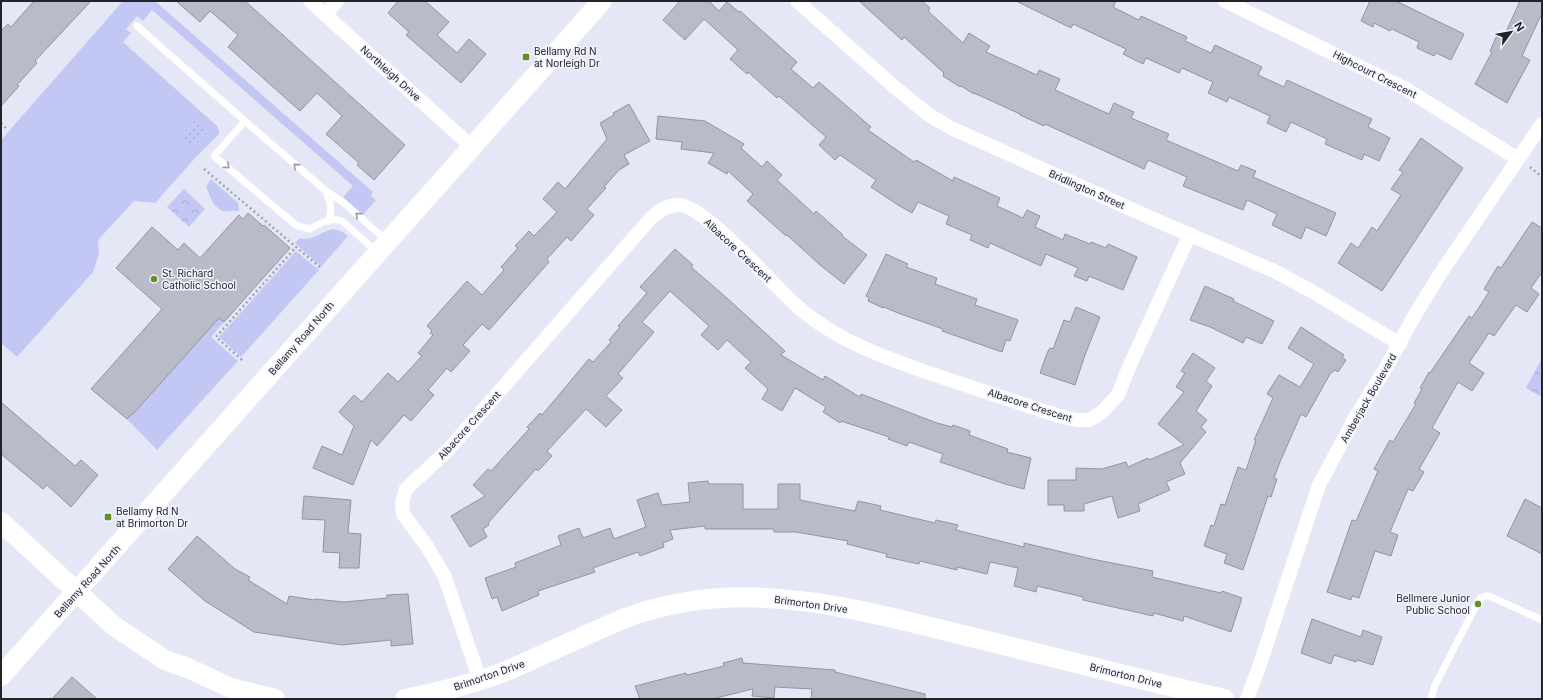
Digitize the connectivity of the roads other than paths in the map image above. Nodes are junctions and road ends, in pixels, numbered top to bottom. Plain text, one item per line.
1 (310, 1) edge
2 (337, 1) edge
3 (602, 1) edge
4 (797, 1) edge
5 (1226, 1) edge
6 (326, 15) junction
7 (137, 26) dead end
8 (245, 121) junction
9 (1542, 124) edge
10 (472, 146) junction
11 (1518, 159) junction
12 (326, 191) junction
13 (328, 221) junction
14 (1190, 234) junction
15 (382, 246) junction
16 (1400, 344) junction
17 (1, 522) edge
18 (77, 592) junction
19 (1542, 620) edge
20 (1, 676) edge
21 (480, 680) junction
22 (275, 699) edge
23 (405, 699) edge
24 (1224, 699) edge
25 (1247, 699) edge
26 (1431, 699) edge

1 - 6 street, Northleigh Drive
2 - 6 street
3 - 10 street, Bellamy Road North
4 - 14 street, Bridlington Street
5 - 11 street, Highcourt Crescent
6 - 10 street, Northleigh Drive
7 - 8 lane
12 -> 8 lane
8 -> 13 lane
9 - 11 street, Amberjack Boulevard
10 - 15 street, Bellamy Road North
11 - 16 street, Amberjack Boulevard
12 - 13 lane
15 -> 12 lane
13 - 15 lane
14 - 16 street, Bridlington Street
14 - 21 street, Albacore Crescent
15 - 18 street, Bellamy Road North
16 - 25 street, Amberjack Boulevard
17 - 18 street
18 - 20 street, Bellamy Road North
18 - 22 street
19 - 26 lane
21 - 23 street, Brimorton Drive
21 - 24 street, Brimorton Drive

